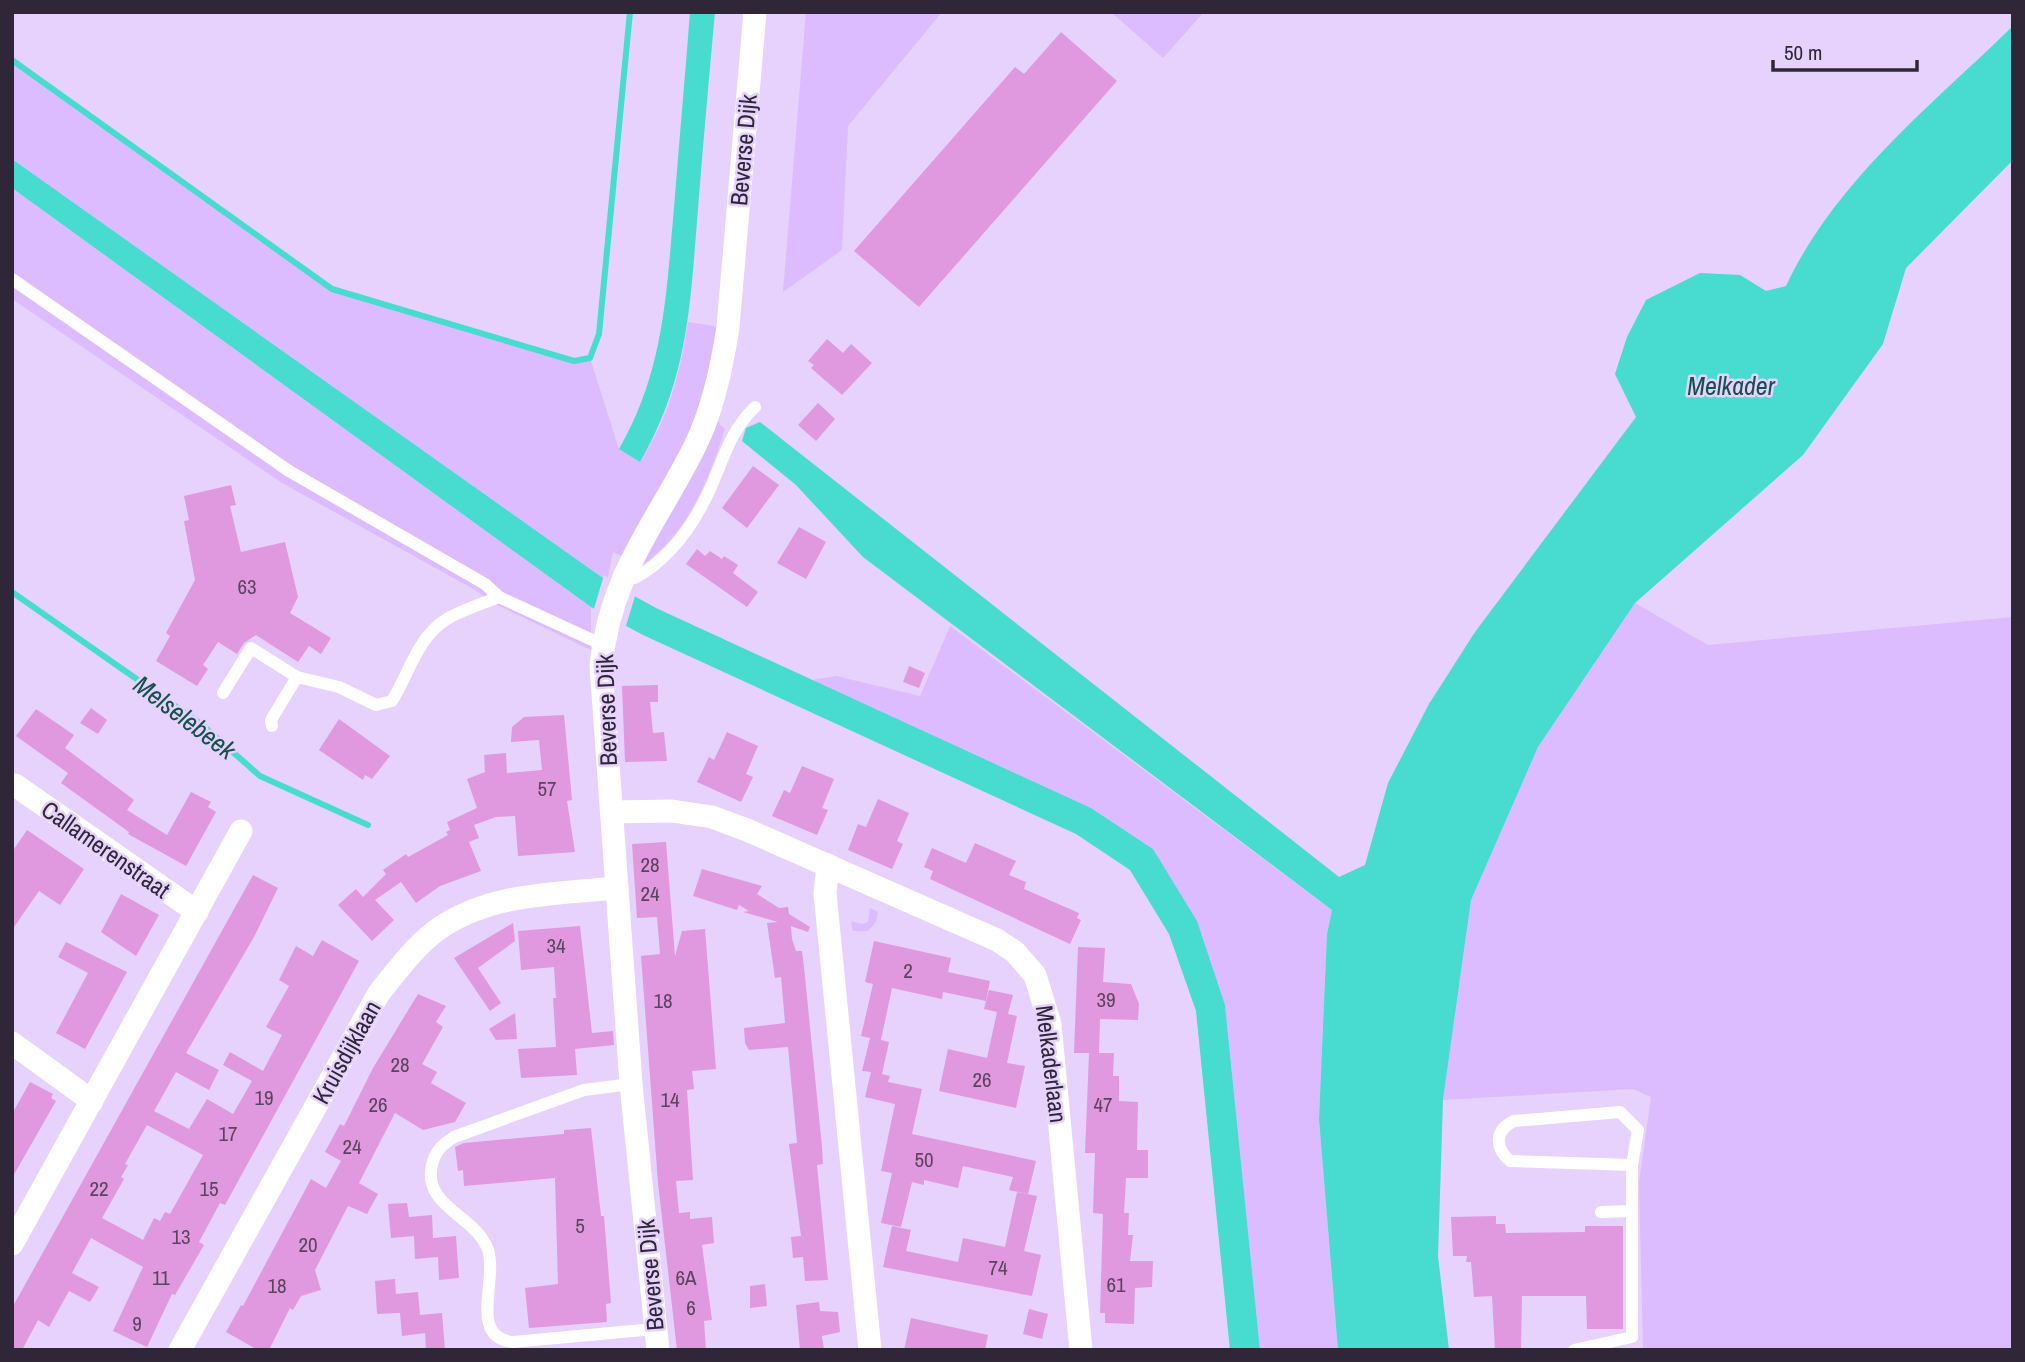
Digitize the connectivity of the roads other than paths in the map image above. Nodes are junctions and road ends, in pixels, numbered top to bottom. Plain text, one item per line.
1 (755, 12) edge
2 (12, 279) edge
3 (755, 407) dead end
4 (624, 573) junction
5 (499, 597) junction
6 (605, 636) junction
7 (297, 677) junction
8 (223, 693) dead end
9 (272, 726) dead end
10 (15, 785) dead end
11 (612, 812) junction
12 (241, 831) dead end
13 (828, 865) junction
14 (617, 888) junction
15 (197, 912) junction
16 (12, 1044) edge
17 (631, 1084) junction
18 (92, 1101) junction
19 (1632, 1165) junction
20 (1632, 1211) junction
21 (1601, 1212) dead end
22 (12, 1244) edge
23 (656, 1339) edge
24 (180, 1350) edge
25 (870, 1350) edge
26 (1081, 1350) edge
27 (1574, 1350) edge

1 - 4 street, Beverse Dijk
2 - 5 lane
3 - 4 lane
4 - 6 street, Beverse Dijk
5 - 6 lane
5 - 7 lane
6 - 11 street, Beverse Dijk
7 - 8 lane
7 - 9 lane
10 - 15 street, Callamerenstraat
11 - 13 street, Melkaderlaan
11 - 14 street, Beverse Dijk
12 - 15 street, Callamerenstraat
13 - 25 street
13 - 26 street, Melkaderlaan
14 - 17 street, Beverse Dijk
14 - 24 street, Kruisdijklaan
15 - 18 street, Callamerenstraat
16 - 18 street
17 - 23 street, Beverse Dijk
17 - 23 lane
18 - 22 street, Callamerenstraat
19 - 19 lane
19 - 20 lane
20 - 21 lane
20 - 27 lane

